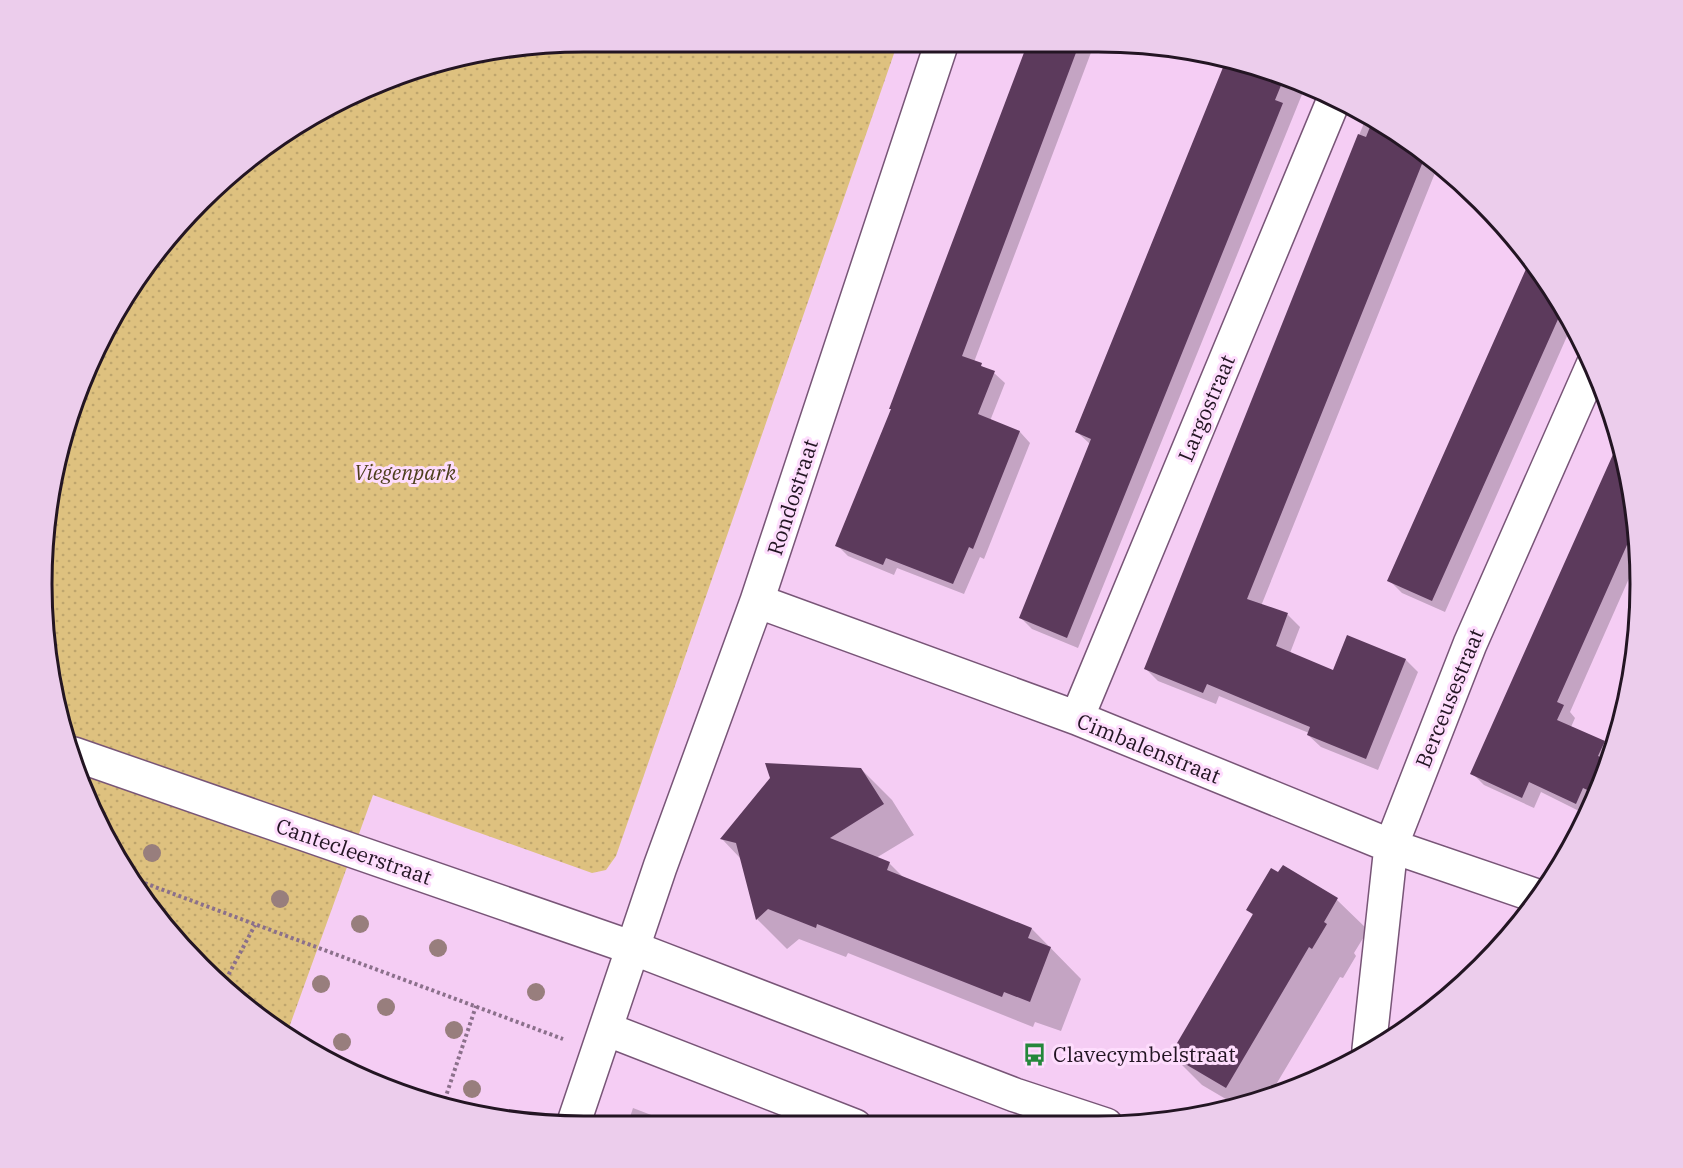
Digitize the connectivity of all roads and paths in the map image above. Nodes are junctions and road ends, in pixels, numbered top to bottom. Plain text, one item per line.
1 (939, 52) edge
2 (1331, 106) edge
3 (1588, 376) edge
4 (757, 601) junction
5 (1077, 718) junction
6 (82, 757) edge
7 (1391, 846) junction
8 (145, 883) edge
9 (1531, 894) edge
10 (255, 925) junction
11 (633, 948) junction
12 (226, 977) edge
13 (476, 1006) junction
14 (602, 1040) junction
15 (1370, 1041) edge
16 (446, 1097) edge
17 (576, 1116) edge
18 (826, 1116) edge
19 (1079, 1116) edge

1 - 4 street, Rondostraat
2 - 5 street, Largostraat
3 - 7 street, Berceusestraat
4 - 5 street, Cimbalenstraat
4 - 11 street, Rondostraat
5 - 7 street, Cimbalenstraat
6 - 11 street, Cantecleerstraat
7 - 9 street, Cimbalenstraat
7 - 15 street, Berceusestraat
8 - 10 path
10 - 12 path
10 - 13 path
11 - 14 street, Rondostraat
11 - 19 street
13 - 14 path
13 - 16 path
14 - 17 street, Rondostraat
14 - 18 street

